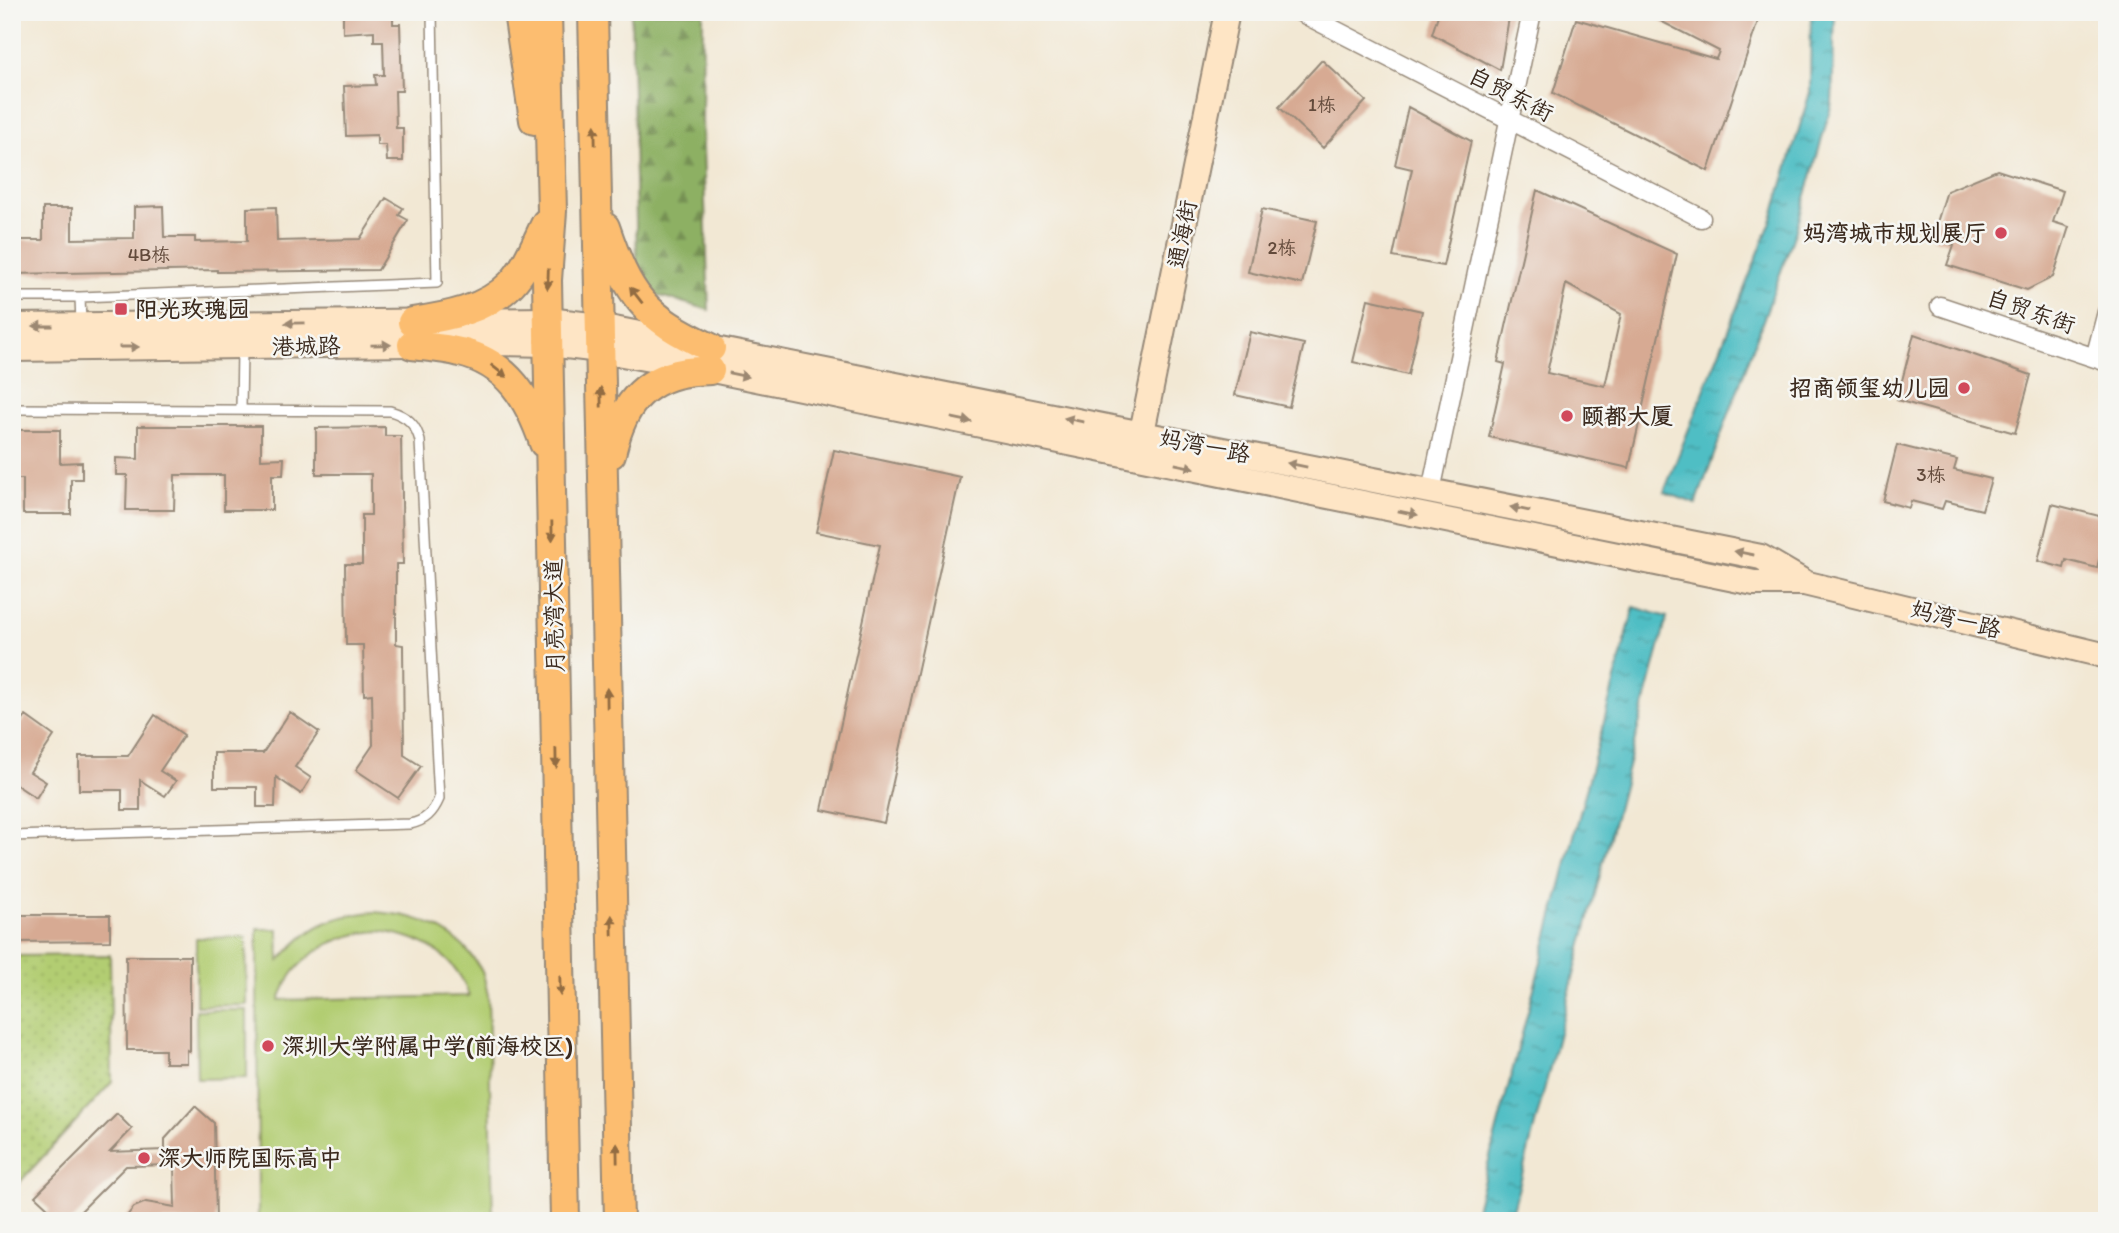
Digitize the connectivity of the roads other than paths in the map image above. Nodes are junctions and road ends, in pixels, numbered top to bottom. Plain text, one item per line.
1 (432, 12) edge
2 (518, 12) edge
3 (547, 12) edge
4 (593, 12) edge
5 (1227, 12) edge
6 (1300, 12) edge
7 (1532, 12) edge
8 (1509, 120) junction
9 (596, 188) junction
10 (552, 198) junction
11 (1700, 218) dead end
12 (80, 296) junction
13 (12, 297) edge
14 (1940, 306) dead end
15 (2107, 313) edge
16 (12, 326) edge
17 (548, 332) junction
18 (412, 333) junction
19 (242, 335) junction
20 (81, 337) junction
21 (600, 338) junction
22 (12, 349) edge
23 (711, 359) junction
24 (2101, 360) edge
25 (12, 409) edge
26 (241, 410) junction
27 (1140, 445) junction
28 (551, 480) junction
29 (603, 488) junction
30 (1431, 491) junction
31 (1804, 583) junction
32 (2107, 656) edge
33 (12, 836) edge
34 (565, 1221) edge
35 (618, 1221) edge

1 - 12 lane
2 - 10 main road
3 - 10 main road, 月亮湾大道
9 -> 4 main road
5 - 27 street, 通海街
6 - 8 street, 自贸东街
7 - 8 street
8 - 11 street, 自贸东街
8 - 30 street
9 - 21 main road
23 -> 9 main road
10 -> 17 main road, 月亮湾大道
10 - 18 main road
12 - 13 lane
12 - 20 lane
14 - 24 street, 自贸东街
15 - 24 street
20 -> 16 street, 港城路
17 - 18 street, 港城路
17 - 21 street, 港城路
17 - 28 main road, 月亮湾大道
18 - 19 street, 港城路
18 -> 28 main road
19 - 20 street, 港城路
19 - 26 lane
20 - 22 street, 港城路
21 - 23 street, 妈湾一路
29 -> 21 main road
23 - 27 street, 妈湾一路
23 - 29 main road
25 - 26 lane
26 - 33 lane
30 -> 27 street, 妈湾一路
27 -> 31 street, 妈湾一路
28 -> 34 main road, 月亮湾大道
35 -> 29 main road
31 -> 30 street, 妈湾一路
31 - 32 street, 妈湾一路

